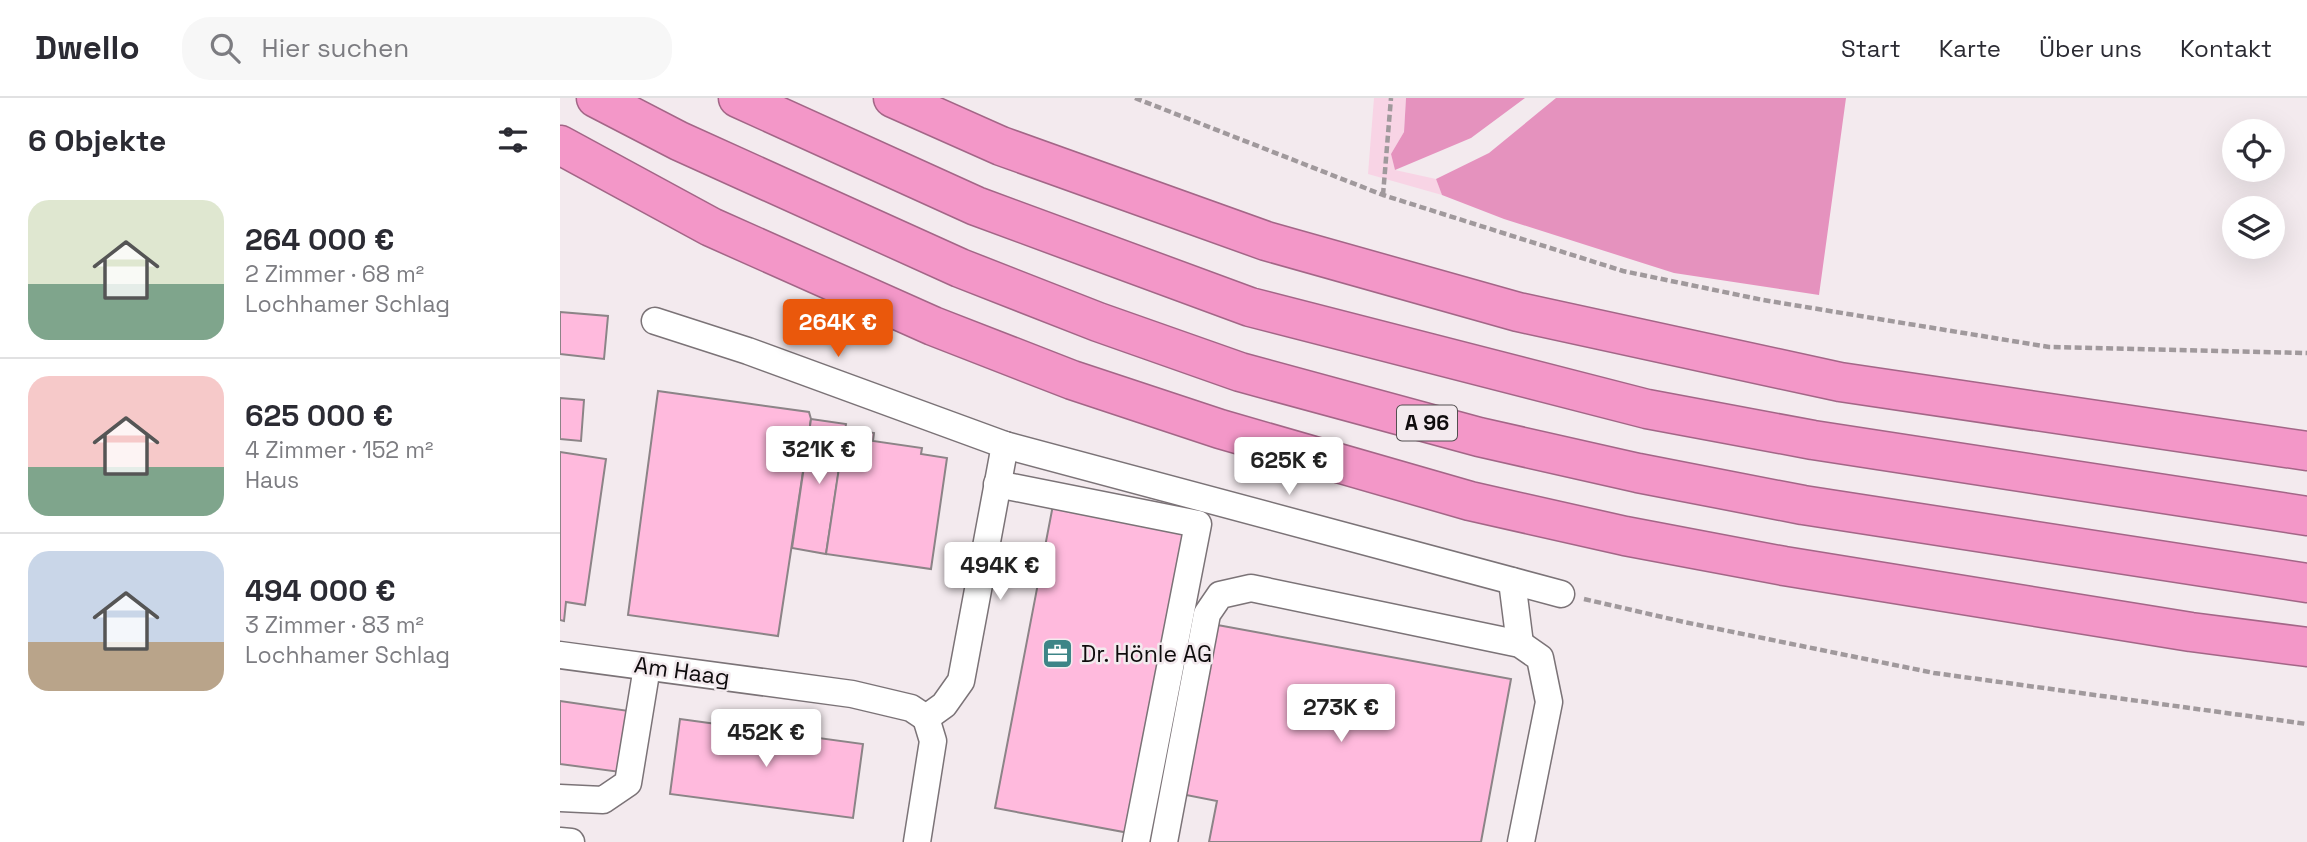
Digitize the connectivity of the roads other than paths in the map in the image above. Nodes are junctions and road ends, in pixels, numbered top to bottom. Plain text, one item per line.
1 (596, 98) edge
2 (738, 98) edge
3 (893, 98) edge
4 (560, 145) edge
5 (560, 178) edge
6 (711, 227) junction
7 (655, 321) dead end
8 (1005, 445) junction
9 (2307, 451) edge
10 (998, 484) junction
11 (2307, 516) edge
12 (1512, 581) junction
13 (2307, 583) edge
14 (1561, 594) road end
15 (1520, 644) junction
16 (2307, 647) edge
17 (560, 655) edge
18 (647, 667) junction
19 (926, 718) junction
20 (560, 798) edge
21 (560, 841) edge
22 (570, 842) edge
23 (917, 842) edge
24 (1136, 842) edge
25 (1164, 842) edge
26 (1521, 842) edge

1 - 13 highway, A 96
2 - 11 highway
3 - 9 highway
4 - 6 highway
5 - 6 highway
6 - 16 highway
7 - 8 street
8 - 10 street
8 - 12 street
10 - 19 street
10 - 24 street
12 - 14 street
12 - 15 street
15 - 25 street
15 - 26 street
17 - 18 street, Am Haag
18 - 19 street, Am Haag
18 - 20 street
19 - 23 street
21 - 22 street

